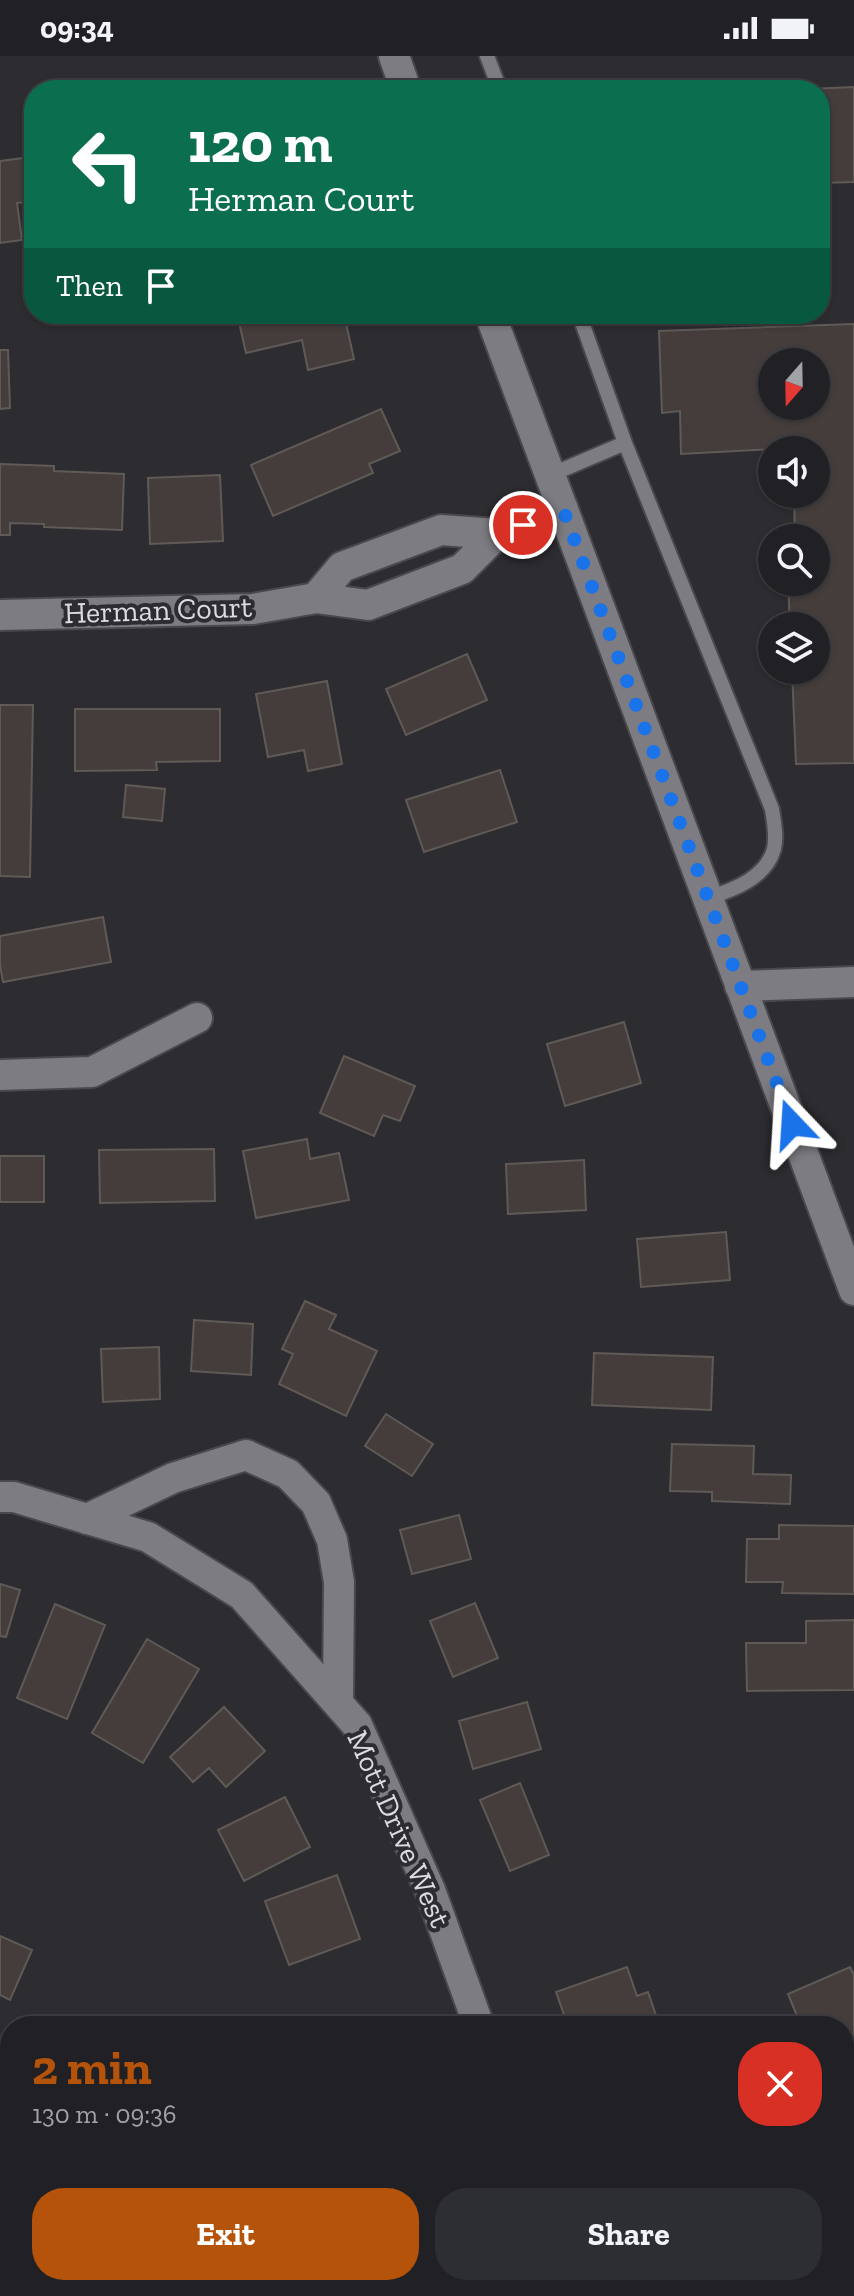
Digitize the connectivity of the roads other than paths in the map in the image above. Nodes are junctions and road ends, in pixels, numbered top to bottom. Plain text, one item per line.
1 (394, 56) edge
2 (487, 56) edge
3 (402, 80) edge
4 (496, 80) edge
5 (494, 324) edge
6 (583, 324) edge
7 (625, 443) junction
8 (550, 475) junction
9 (563, 509) junction
10 (497, 534) junction
11 (316, 598) junction
12 (0, 615) edge
13 (708, 898) junction
14 (854, 982) edge
15 (740, 986) junction
16 (197, 1018) dead end
17 (0, 1075) edge
18 (854, 1290) edge
19 (0, 1497) edge
20 (87, 1519) junction
21 (338, 1703) junction
22 (475, 2016) edge

1 - 3 street
2 - 4 lane
5 - 8 street
6 - 7 lane
7 - 8 lane
7 - 13 lane
8 - 9 street
9 - 10 street, Herman Court
9 - 13 street
10 - 11 street, Herman Court
10 - 11 street, Herman Court
11 - 12 street, Herman Court
13 - 15 street
14 - 15 street
15 - 18 street
16 - 17 street
19 - 20 street, Mott Drive West
20 - 21 street, Mott Drive West
20 - 21 street
21 - 22 street, Mott Drive West

